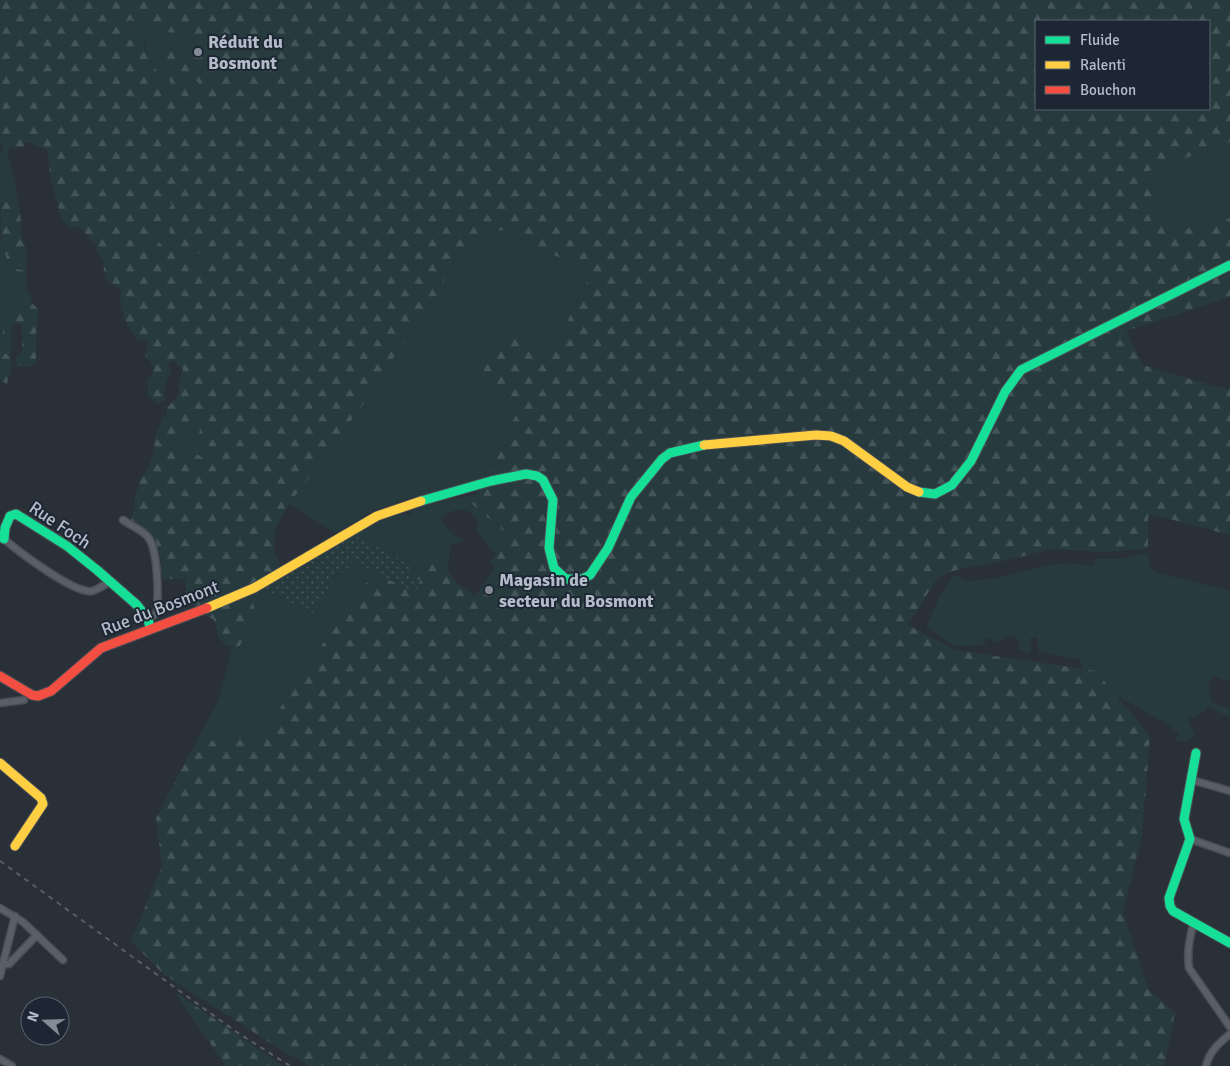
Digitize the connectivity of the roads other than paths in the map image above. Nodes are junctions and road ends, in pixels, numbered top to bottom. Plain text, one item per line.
1 (1230, 265) edge
2 (122, 520) dead end
3 (2, 538) edge
4 (109, 582) junction
5 (149, 624) junction
6 (0, 676) edge
7 (24, 700) dead end
8 (0, 703) edge
9 (1196, 753) dead end
10 (0, 763) edge
11 (1192, 780) junction
12 (1230, 791) edge
13 (1190, 839) junction
14 (15, 846) dead end
15 (1230, 853) edge
16 (0, 908) edge
17 (15, 916) junction
18 (1194, 923) junction
19 (37, 936) junction
20 (1230, 943) edge
21 (63, 960) dead end
22 (3, 964) junction
23 (0, 976) edge
24 (1230, 1027) edge
25 (1230, 1034) edge
26 (0, 1059) edge
27 (12, 1066) edge
28 (1206, 1066) edge

1 - 5 street, Rue du Bosmont
2 - 5 street
3 - 4 street, Rue Foch
3 - 4 street, Rue Foch
4 - 5 street, Rue Foch
5 - 6 street, Rue du Bosmont
7 - 8 street
9 - 11 street
10 - 14 street
11 - 12 street
11 - 13 street
13 - 15 street
13 - 18 street
16 - 17 street
17 - 19 street
17 - 22 street
18 - 20 street
18 - 24 street
19 - 21 street
19 - 22 street
22 - 23 street
25 - 28 street
26 - 27 street

